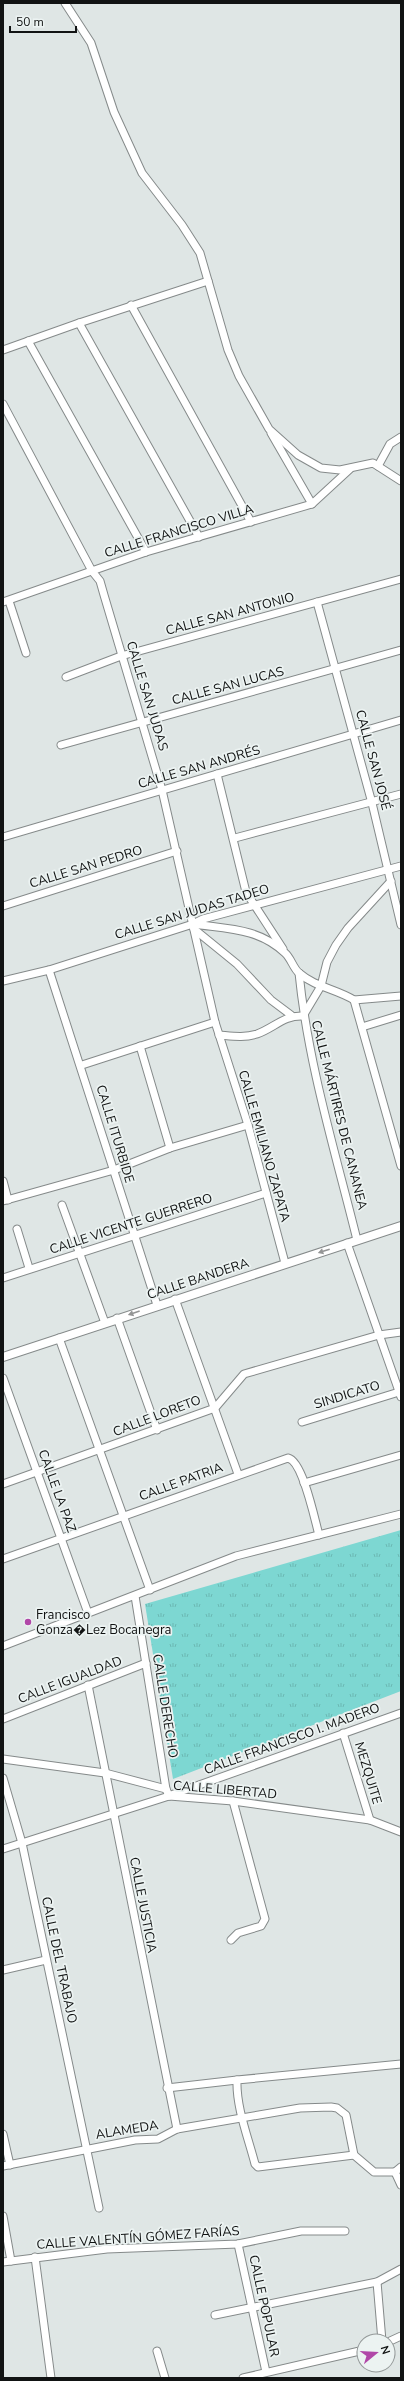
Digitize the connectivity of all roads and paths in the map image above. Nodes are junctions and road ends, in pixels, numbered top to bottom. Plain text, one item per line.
1 (65, 3) edge
2 (208, 281) junction
3 (131, 305) junction
4 (79, 323) junction
5 (28, 341) junction
6 (3, 350) edge
7 (3, 404) edge
8 (269, 429) junction
9 (401, 437) edge
10 (378, 466) junction
11 (352, 468) junction
12 (401, 481) edge
13 (312, 504) junction
14 (251, 522) junction
15 (199, 536) junction
16 (146, 552) junction
17 (92, 571) junction
18 (401, 579) edge
19 (6, 601) edge
20 (318, 602) junction
21 (401, 650) edge
22 (26, 653) dead end
23 (121, 656) junction
24 (337, 669) junction
25 (66, 677) dead end
26 (401, 720) edge
27 (143, 722) junction
28 (353, 736) junction
29 (61, 745) dead end
30 (217, 774) junction
31 (162, 790) junction
32 (401, 794) edge
33 (372, 802) junction
34 (3, 837) edge
35 (235, 838) junction
36 (177, 851) junction
37 (401, 866) edge
38 (389, 870) junction
39 (391, 881) junction
40 (254, 905) junction
41 (3, 906) edge
42 (401, 925) edge
43 (193, 927) junction
44 (286, 953) junction
45 (49, 970) junction
46 (298, 973) junction
47 (3, 981) edge
48 (321, 986) junction
49 (401, 996) edge
50 (354, 1000) junction
51 (401, 1015) edge
52 (291, 1016) junction
53 (303, 1016) junction
54 (215, 1022) junction
55 (361, 1024) junction
56 (219, 1035) junction
57 (140, 1046) junction
58 (82, 1065) junction
59 (248, 1125) junction
60 (170, 1148) junction
61 (401, 1166) edge
62 (114, 1170) junction
63 (3, 1181) edge
64 (266, 1193) junction
65 (6, 1201) edge
66 (62, 1205) dead end
67 (401, 1226) edge
68 (17, 1229) dead end
69 (134, 1236) junction
70 (357, 1240) junction
71 (347, 1243) junction
72 (80, 1252) junction
73 (285, 1263) junction
74 (29, 1268) junction
75 (3, 1278) edge
76 (175, 1299) junction
77 (157, 1305) junction
78 (117, 1318) junction
79 (105, 1323) junction
80 (401, 1332) edge
81 (379, 1335) junction
82 (58, 1338) junction
83 (3, 1357) edge
84 (3, 1378) edge
85 (400, 1394) edge
86 (215, 1408) junction
87 (302, 1422) dead end
88 (157, 1430) junction
89 (99, 1451) junction
90 (401, 1455) edge
91 (37, 1472) junction
92 (238, 1474) junction
93 (304, 1483) junction
94 (3, 1484) edge
95 (401, 1514) edge
96 (123, 1516) junction
97 (319, 1535) junction
98 (61, 1538) junction
99 (3, 1559) edge
100 (150, 1590) junction
101 (135, 1596) junction
102 (88, 1613) junction
103 (3, 1646) edge
104 (146, 1663) junction
105 (88, 1685) junction
106 (401, 1713) edge
107 (3, 1719) edge
108 (343, 1733) junction
109 (3, 1759) edge
110 (105, 1773) junction
111 (3, 1778) edge
112 (168, 1792) junction
113 (233, 1801) junction
114 (112, 1813) junction
115 (370, 1820) junction
116 (401, 1832) edge
117 (22, 1843) junction
118 (3, 1849) edge
119 (231, 1940) dead end
120 (46, 1960) junction
121 (3, 1970) edge
122 (401, 2064) edge
123 (238, 2080) junction
124 (167, 2088) junction
125 (243, 2119) junction
126 (177, 2130) junction
127 (3, 2134) edge
128 (86, 2149) junction
129 (354, 2155) junction
130 (6, 2166) edge
131 (401, 2167) edge
132 (395, 2172) junction
133 (401, 2185) edge
134 (100, 2208) dead end
135 (3, 2216) edge
136 (345, 2230) dead end
137 (238, 2244) junction
138 (35, 2257) junction
139 (11, 2260) junction
140 (3, 2262) edge
141 (401, 2269) edge
142 (377, 2282) junction
143 (253, 2307) junction
144 (215, 2315) dead end
145 (381, 2333) edge
146 (157, 2351) dead end
147 (356, 2352) edge
148 (266, 2372) junction
149 (51, 2378) edge
150 (165, 2378) edge
151 (243, 2378) edge

1 - 2 street
2 - 3 street
2 - 8 street
3 - 4 street
3 - 14 street
4 - 5 street
4 - 15 street
5 - 6 street
5 - 16 street
7 - 17 street, CALLE SAN JUDAS
8 - 11 street
8 - 13 street
9 - 10 street
10 - 11 street
10 - 12 street
11 - 13 street, CALLE FRANCISCO VILLA
13 - 14 street, CALLE FRANCISCO VILLA
14 - 15 street, CALLE FRANCISCO VILLA
15 - 16 street, CALLE FRANCISCO VILLA
16 - 17 street, CALLE FRANCISCO VILLA
17 - 19 street, CALLE FRANCISCO VILLA
17 - 23 street, CALLE SAN JUDAS
18 - 20 street, CALLE SAN ANTONIO
19 - 22 street
20 - 23 street, CALLE SAN ANTONIO
20 - 24 street, CALLE SAN JOSÉ
21 - 24 street, CALLE SAN LUCAS
23 - 25 street, CALLE SAN ANTONIO
23 - 27 street, CALLE SAN JUDAS
24 - 27 street, CALLE SAN LUCAS
24 - 28 street, CALLE SAN JOSÉ
26 - 28 street, CALLE SAN ANDRÉS
27 - 29 street, CALLE SAN LUCAS
27 - 31 street, CALLE SAN JUDAS
28 - 30 street, CALLE SAN ANDRÉS
28 - 33 street, CALLE SAN JOSÉ
30 - 31 street, CALLE SAN ANDRÉS
30 - 35 street
31 - 34 street, CALLE SAN ANDRÉS
31 - 36 street, CALLE SAN JUDAS
32 - 33 street
33 - 35 street
33 - 38 street, CALLE SAN JOSÉ
35 - 40 street
36 - 41 street, CALLE SAN PEDRO
36 - 43 street, CALLE SAN JUDAS
37 - 38 street, CALLE SAN JUDAS TADEO
38 - 39 street, CALLE SAN JOSÉ
38 - 40 street, CALLE SAN JUDAS TADEO
39 - 42 street, CALLE SAN JOSÉ
39 - 48 street, CALLE MÁRTIRES DE CANANEA
40 - 43 street, CALLE SAN JUDAS TADEO
40 - 44 street
43 - 44 street
43 - 45 street, CALLE SAN JUDAS TADEO
43 - 52 street
43 - 54 street, CALLE SAN JUDAS
44 - 46 street
45 - 47 street, CALLE SAN JUDAS TADEO
45 - 58 street, CALLE ITURBIDE
46 - 48 street
46 - 53 street
48 - 50 street
48 - 53 street, CALLE MÁRTIRES DE CANANEA
49 - 50 street
50 - 55 street
51 - 55 street
52 - 53 street
52 - 56 street
53 - 70 street, CALLE MÁRTIRES DE CANANEA
54 - 56 street, CALLE EMILIANO ZAPATA
54 - 57 street
55 - 61 street
56 - 59 street, CALLE EMILIANO ZAPATA
57 - 58 street
57 - 60 street
58 - 62 street, CALLE ITURBIDE
59 - 60 street
59 - 64 street, CALLE EMILIANO ZAPATA
60 - 62 street
62 - 65 street
62 - 69 street, CALLE ITURBIDE
63 - 65 street
64 - 69 street, CALLE VICENTE GUERRERO
64 - 73 street, CALLE EMILIANO ZAPATA
66 - 72 street
67 - 70 street, CALLE BANDERA
68 - 74 street
69 - 72 street, CALLE VICENTE GUERRERO
69 - 77 street, CALLE ITURBIDE
70 - 71 street, CALLE BANDERA
71 -> 73 street, CALLE BANDERA
71 - 81 street
72 - 74 street, CALLE VICENTE GUERRERO
72 - 79 street
73 - 76 street, CALLE BANDERA
74 - 75 street, CALLE VICENTE GUERRERO
76 - 77 street, CALLE BANDERA
76 - 86 street
77 -> 78 street, CALLE BANDERA
78 - 79 street, CALLE BANDERA
78 - 88 street
79 - 82 street, CALLE BANDERA
80 - 81 street, CALLE LORETO
81 - 85 street
81 - 86 street, CALLE LORETO
82 - 83 street, CALLE BANDERA
82 - 89 street
84 - 91 street, CALLE LA PAZ
85 - 87 street, SINDICATO
86 - 88 street, CALLE LORETO
86 - 92 street
88 - 89 street, CALLE LORETO
89 - 91 street, CALLE LORETO
89 - 96 street
90 - 93 street
91 - 94 street, CALLE LORETO
91 - 98 street, CALLE LA PAZ
92 - 93 street, CALLE PATRIA
92 - 96 street, CALLE PATRIA
93 - 97 street, CALLE PATRIA
95 - 97 street
96 - 98 street, CALLE PATRIA
96 - 100 street
97 - 100 street
98 - 99 street, CALLE PATRIA
98 - 102 street, CALLE LA PAZ
100 - 101 street
101 - 102 street
101 - 104 street, CALLE DERECHO
102 - 103 street
104 - 105 street, CALLE IGUALDAD
104 - 112 street, CALLE DERECHO
105 - 107 street, CALLE IGUALDAD
105 - 110 street, CALLE JUSTICIA
106 - 108 street, CALLE FRANCISCO I. MADERO
108 - 112 street, CALLE FRANCISCO I. MADERO
108 - 115 street, MEZQUITE
109 - 110 street
110 - 112 street
110 - 114 street, CALLE JUSTICIA
111 - 117 street, CALLE DEL TRABAJO
112 - 113 street, CALLE LIBERTAD
112 - 114 street, CALLE LIBERTAD
113 - 115 street, CALLE LIBERTAD
113 - 119 street
114 - 117 street, CALLE LIBERTAD
114 - 124 street, CALLE JUSTICIA
115 - 116 street, CALLE LIBERTAD
117 - 118 street, CALLE LIBERTAD
117 - 120 street, CALLE DEL TRABAJO
120 - 121 street
120 - 128 street, CALLE DEL TRABAJO
122 - 123 street
123 - 124 street
123 - 125 street
124 - 126 street, CALLE JUSTICIA
125 - 126 street, ALAMEDA
125 - 129 street
125 - 129 street, ALAMEDA
126 - 128 street, ALAMEDA
127 - 130 street
128 - 130 street, ALAMEDA
128 - 134 street, CALLE DEL TRABAJO
129 - 132 street
131 - 132 street
132 - 133 street
135 - 139 street
136 - 137 street, CALLE VALENTÍN GÓMEZ FARÍAS
137 - 138 street, CALLE VALENTÍN GÓMEZ FARÍAS
137 - 143 street, CALLE POPULAR
138 - 139 street, CALLE VALENTÍN GÓMEZ FARÍAS
138 - 149 street
139 - 140 street, CALLE VALENTÍN GÓMEZ FARÍAS
141 - 142 street
142 - 143 street
142 - 145 street
143 - 144 street
143 - 148 street, CALLE POPULAR
146 - 150 street
147 - 148 street
148 - 151 street

